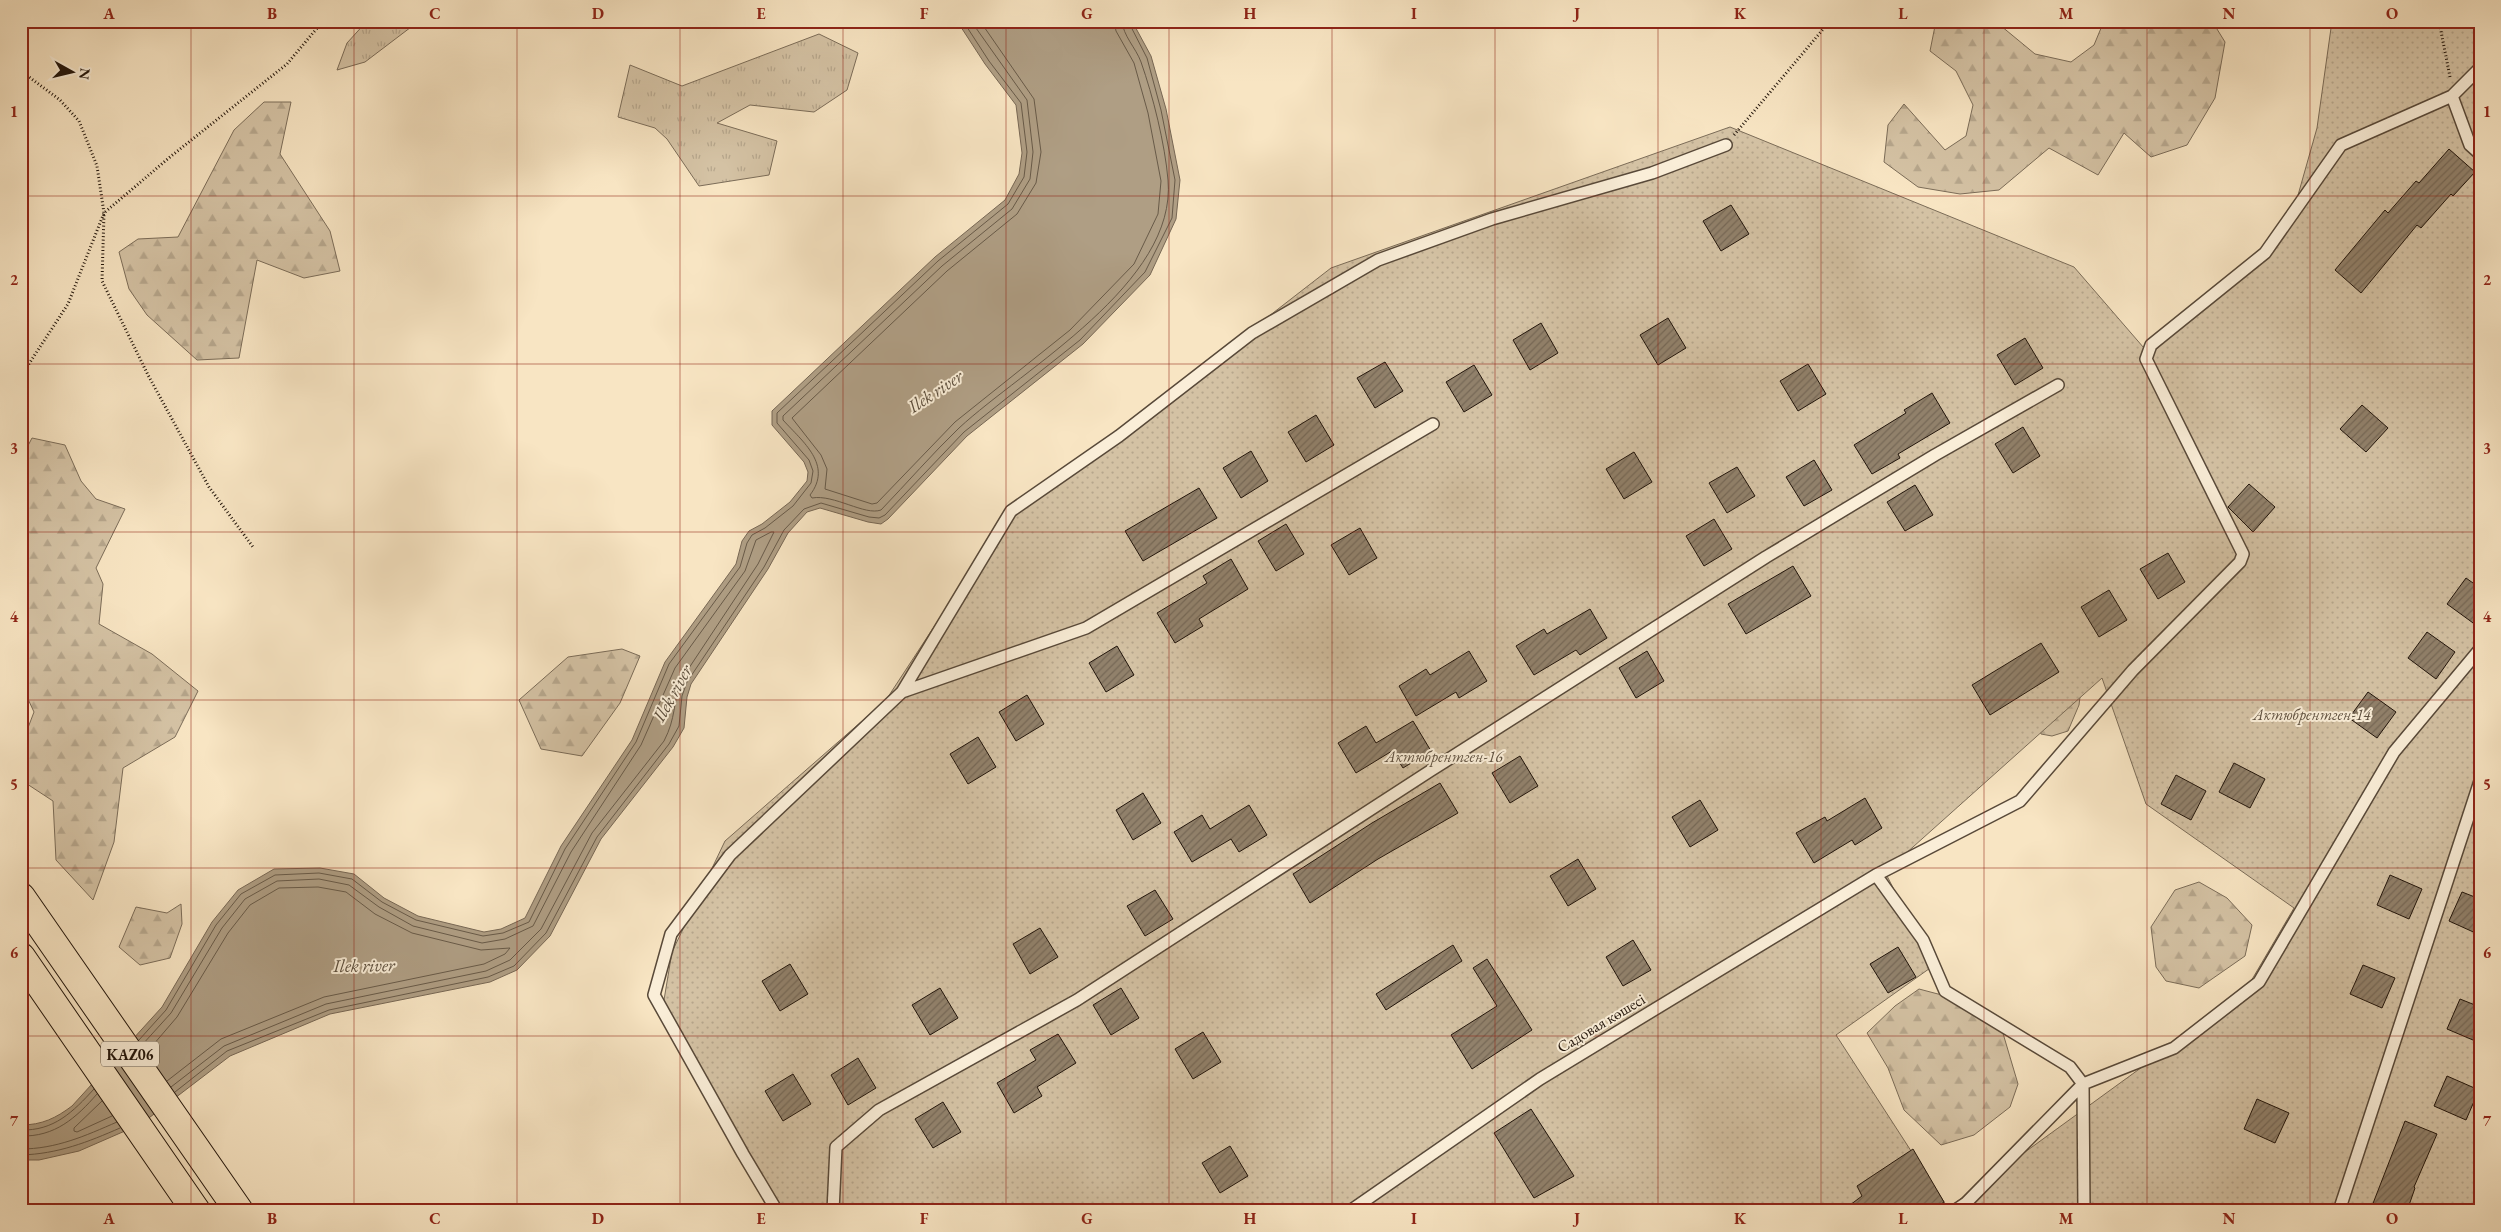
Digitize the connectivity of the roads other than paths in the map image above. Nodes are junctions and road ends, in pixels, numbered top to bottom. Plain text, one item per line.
1 (2480, 68) edge
2 (2452, 96) junction
3 (1726, 145) road end
4 (2480, 154) edge
5 (2058, 385) dead end
6 (1433, 424) dead end
7 (2479, 654) edge
8 (902, 692) junction
9 (2480, 781) edge
10 (1876, 875) junction
11 (21, 897) edge
12 (21, 957) edge
13 (2083, 1084) junction
14 (196, 1211) edge
15 (239, 1211) edge
16 (777, 1211) edge
17 (833, 1211) edge
18 (1350, 1211) edge
19 (1954, 1211) edge
20 (2084, 1211) edge
21 (2339, 1211) edge

1 - 2 lane
2 - 4 lane
2 - 10 lane, Садовая көшесі
3 - 8 lane
5 - 17 lane
6 - 8 lane
7 - 13 lane
8 - 16 lane
9 - 21 lane
10 - 13 lane
10 - 18 lane, Садовая көшесі
11 - 15 highway, KАZ06
12 - 14 highway, KАZ06
13 - 19 lane
13 - 20 lane

